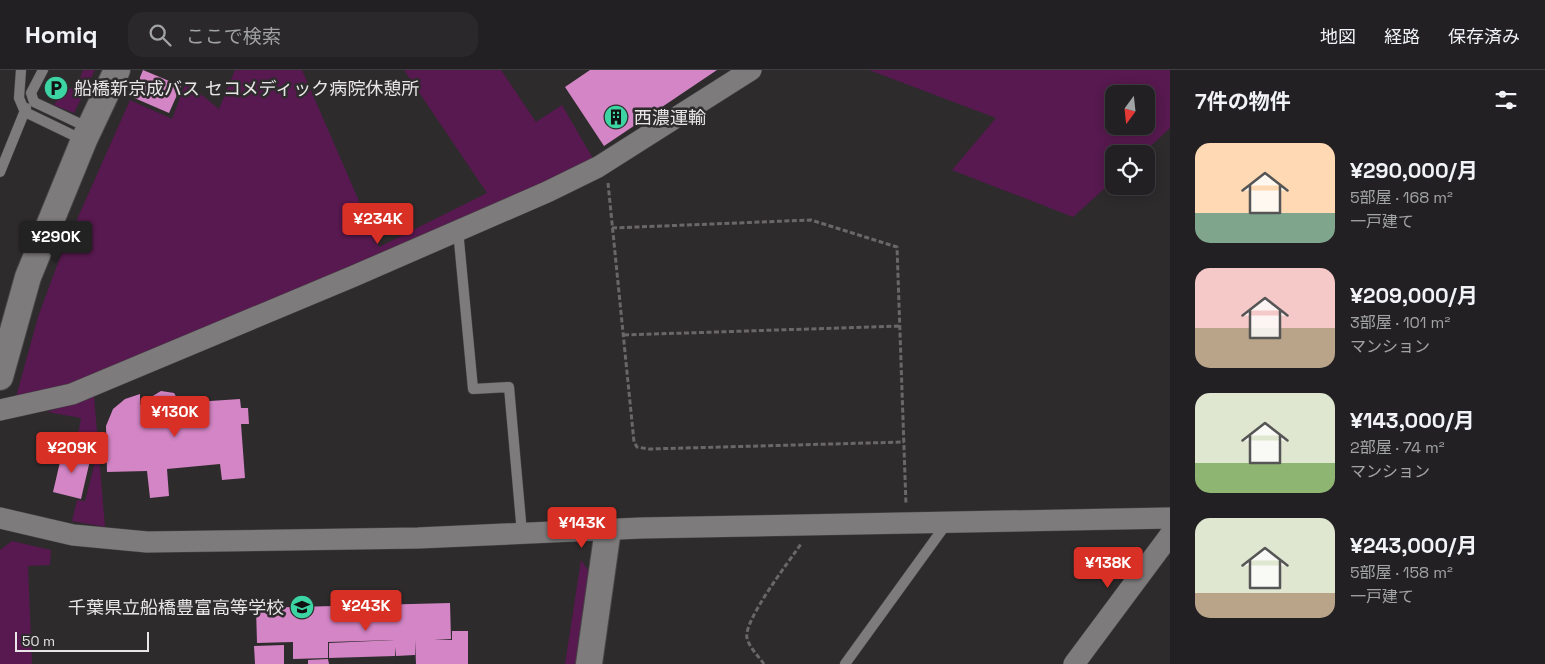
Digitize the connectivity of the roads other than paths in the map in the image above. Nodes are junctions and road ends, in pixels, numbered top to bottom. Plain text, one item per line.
1 (21, 70) edge
2 (43, 70) edge
3 (117, 70) edge
4 (751, 70) edge
5 (31, 95) junction
6 (25, 112) junction
7 (87, 134) junction
8 (0, 172) edge
9 (458, 230) junction
10 (0, 377) edge
11 (0, 410) edge
12 (0, 518) edge
13 (1170, 518) edge
14 (947, 523) junction
15 (608, 529) junction
16 (522, 534) junction
17 (1170, 535) edge
18 (1081, 662) edge
19 (589, 664) edge
20 (845, 664) edge

1 - 6 lane
2 - 5 lane
3 - 7 street
4 - 9 street
5 - 6 lane
5 - 7 lane
6 - 7 lane
6 - 8 lane
7 - 10 street
9 - 11 street
9 - 16 lane
12 - 16 street
13 - 14 street
14 - 15 street
14 - 20 lane
15 - 16 street
15 - 19 street
17 - 18 street

